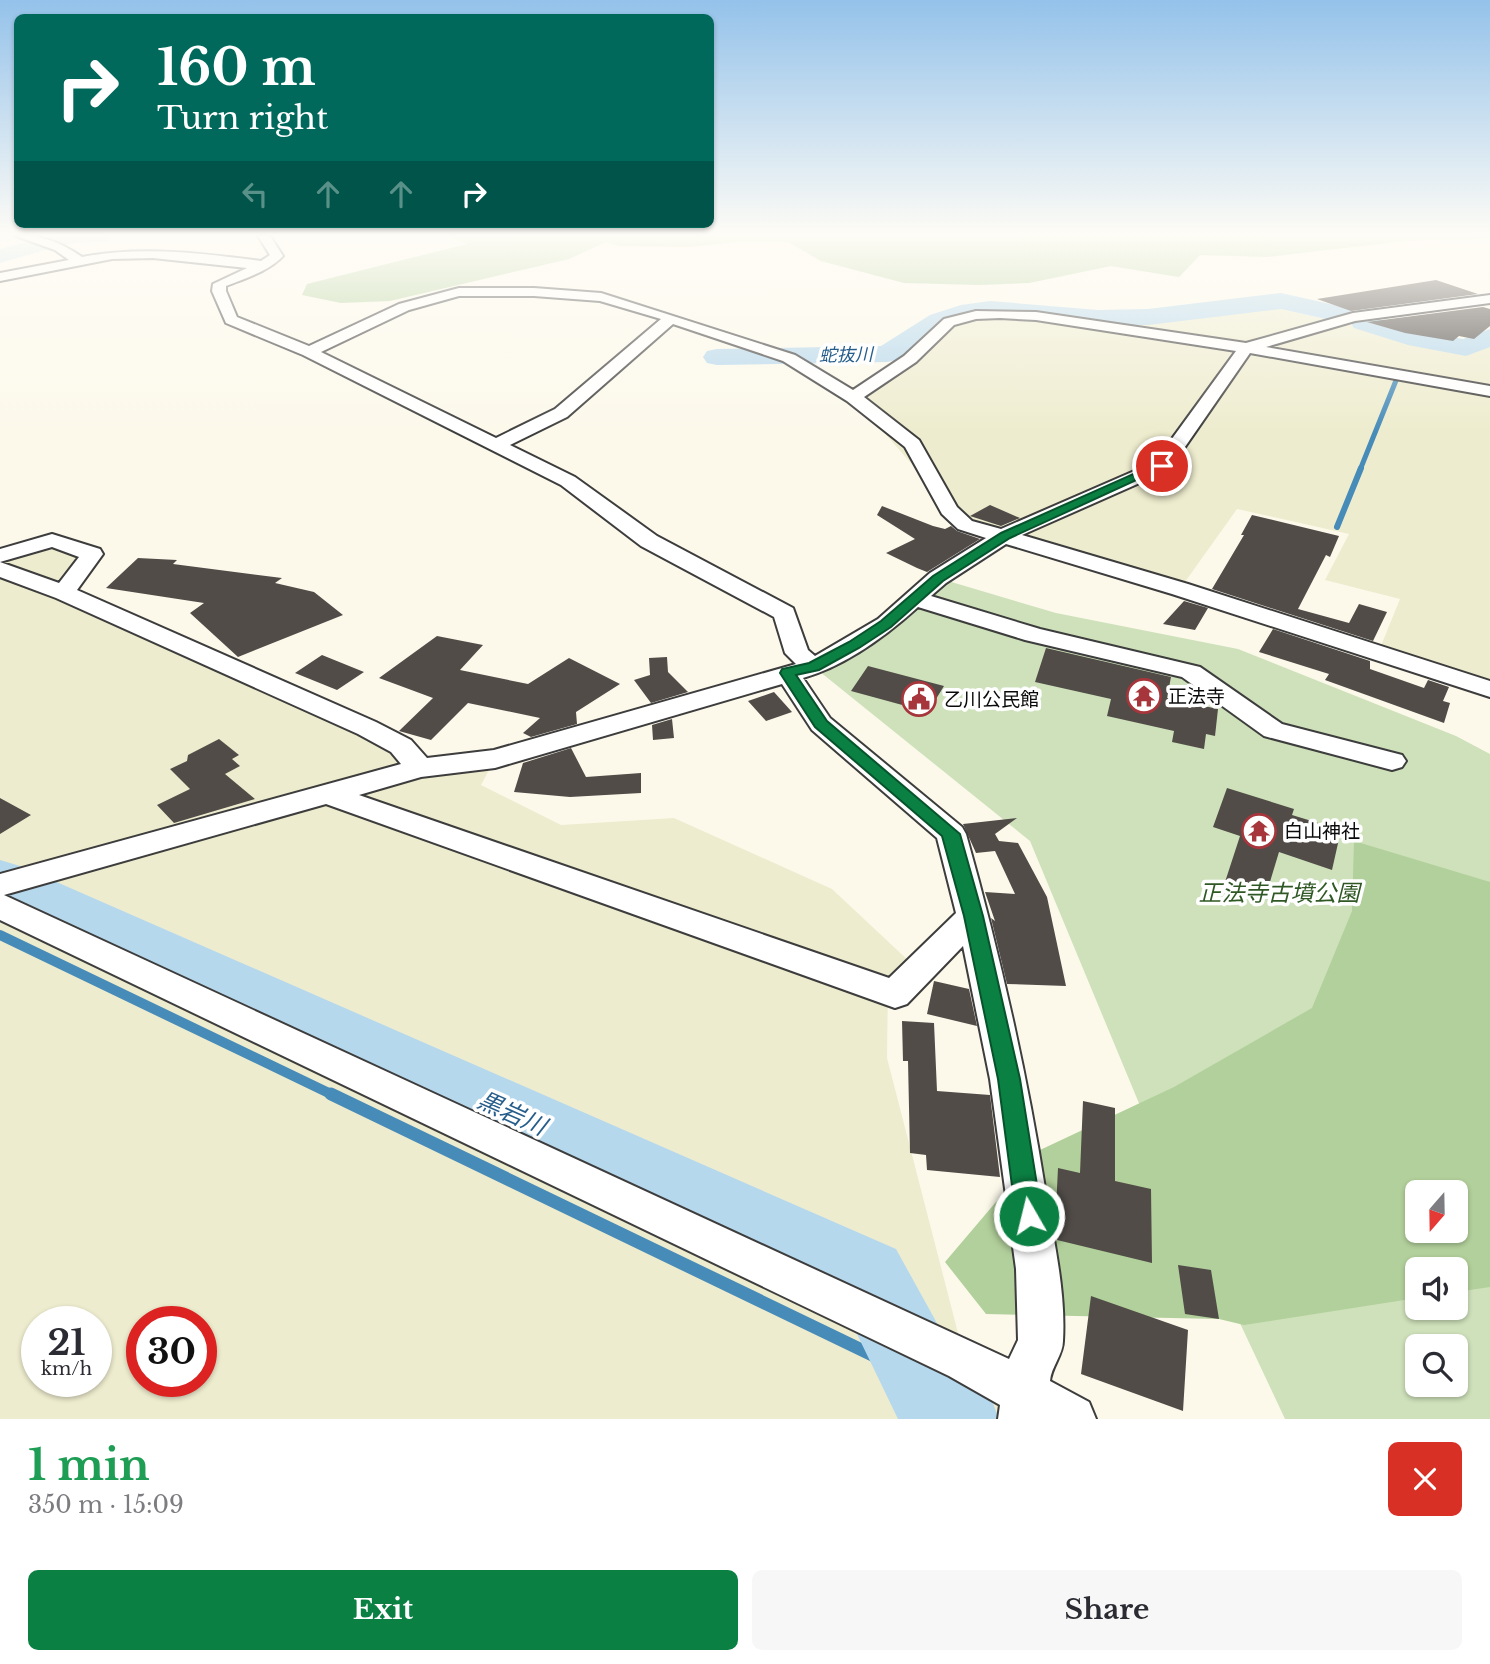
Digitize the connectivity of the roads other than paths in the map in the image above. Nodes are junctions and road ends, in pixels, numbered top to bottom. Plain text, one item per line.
1 (224, 302) edge
2 (422, 302) edge
3 (618, 302) edge
4 (1461, 302) edge
5 (671, 318) junction
6 (1246, 348) junction
7 (309, 352) junction
8 (1490, 391) edge
9 (853, 397) junction
10 (496, 445) junction
11 (1005, 536) junction
12 (0, 556) edge
13 (0, 569) edge
14 (64, 593) junction
15 (915, 599) junction
16 (801, 670) junction
17 (1490, 688) edge
18 (1392, 761) dead end
19 (420, 768) junction
20 (330, 795) junction
21 (30, 876) joint
22 (0, 885) edge
23 (0, 906) edge
24 (973, 916) junction
25 (860, 1312) joint
26 (1024, 1407) edge
27 (1072, 1419) edge

1 - 7 street
2 - 7 street
3 - 5 street
4 - 6 street
5 - 9 street
5 - 10 street
6 - 8 street
6 - 9 street
6 - 11 street
7 - 10 street
9 - 11 street
10 - 16 street
11 - 15 street
11 - 17 street
12 - 14 street
13 - 14 street
14 - 19 street
15 - 16 street
15 - 18 street
16 - 19 street
16 - 24 street
19 - 20 street
20 - 21 street
20 - 24 street
21 - 22 street
23 - 25 street
24 - 26 street
25 - 26 street
26 - 27 street

